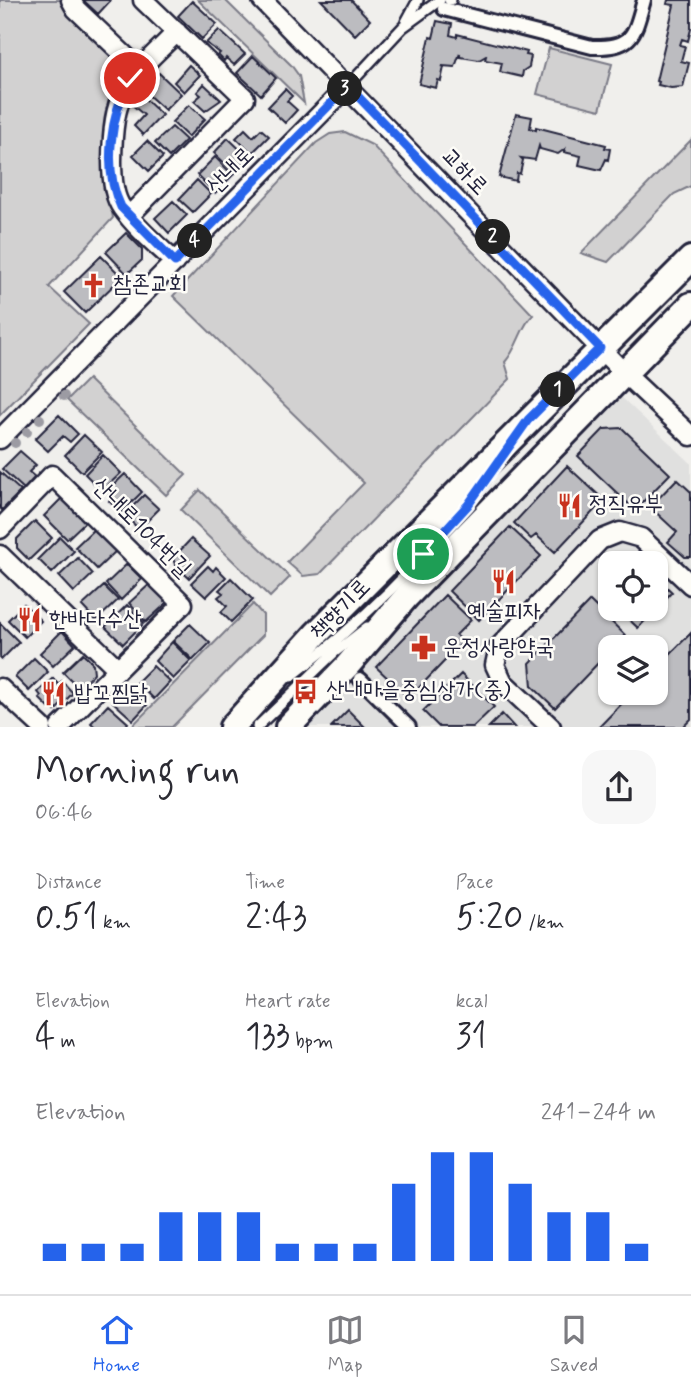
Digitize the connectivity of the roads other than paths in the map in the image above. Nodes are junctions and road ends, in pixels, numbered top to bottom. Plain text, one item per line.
1 (71, 0) edge
2 (143, 0) edge
3 (262, 0) edge
4 (418, 0) edge
5 (644, 0) edge
6 (446, 2) edge
7 (403, 27) junction
8 (177, 32) junction
9 (139, 69) junction
10 (348, 86) junction
11 (129, 216) junction
12 (691, 259) edge
13 (175, 262) junction
14 (691, 305) edge
15 (600, 348) junction
16 (625, 374) junction
17 (691, 436) edge
18 (0, 439) edge
19 (0, 529) edge
20 (0, 555) edge
21 (691, 586) edge
22 (407, 596) junction
23 (118, 669) junction
24 (360, 680) dead end
25 (0, 688) edge
26 (246, 722) edge
27 (41, 727) edge
28 (60, 727) edge
29 (288, 727) edge
30 (409, 727) edge
31 (551, 727) edge

1 - 9 street
2 - 8 street
3 - 10 street, 교하로
4 - 7 lane
5 - 6 street
6 - 7 lane
7 - 10 lane
8 - 9 street
8 - 11 street
9 - 11 street
10 - 13 street, 산내로
10 - 15 street, 교하로
11 - 13 street
12 - 15 main road, 책향기로
13 - 18 street, 산내로
14 - 16 main road, 책향기로
15 - 16 street, 교하로
15 - 26 main road, 책향기로
16 - 17 street, 교하로
16 - 22 main road, 책향기로
19 - 23 street, 산내로104번길
20 - 23 street
21 - 31 street
22 - 26 lane
22 - 29 main road, 책향기로
23 - 28 street, 산내로104번길
24 - 30 street
25 - 27 street

